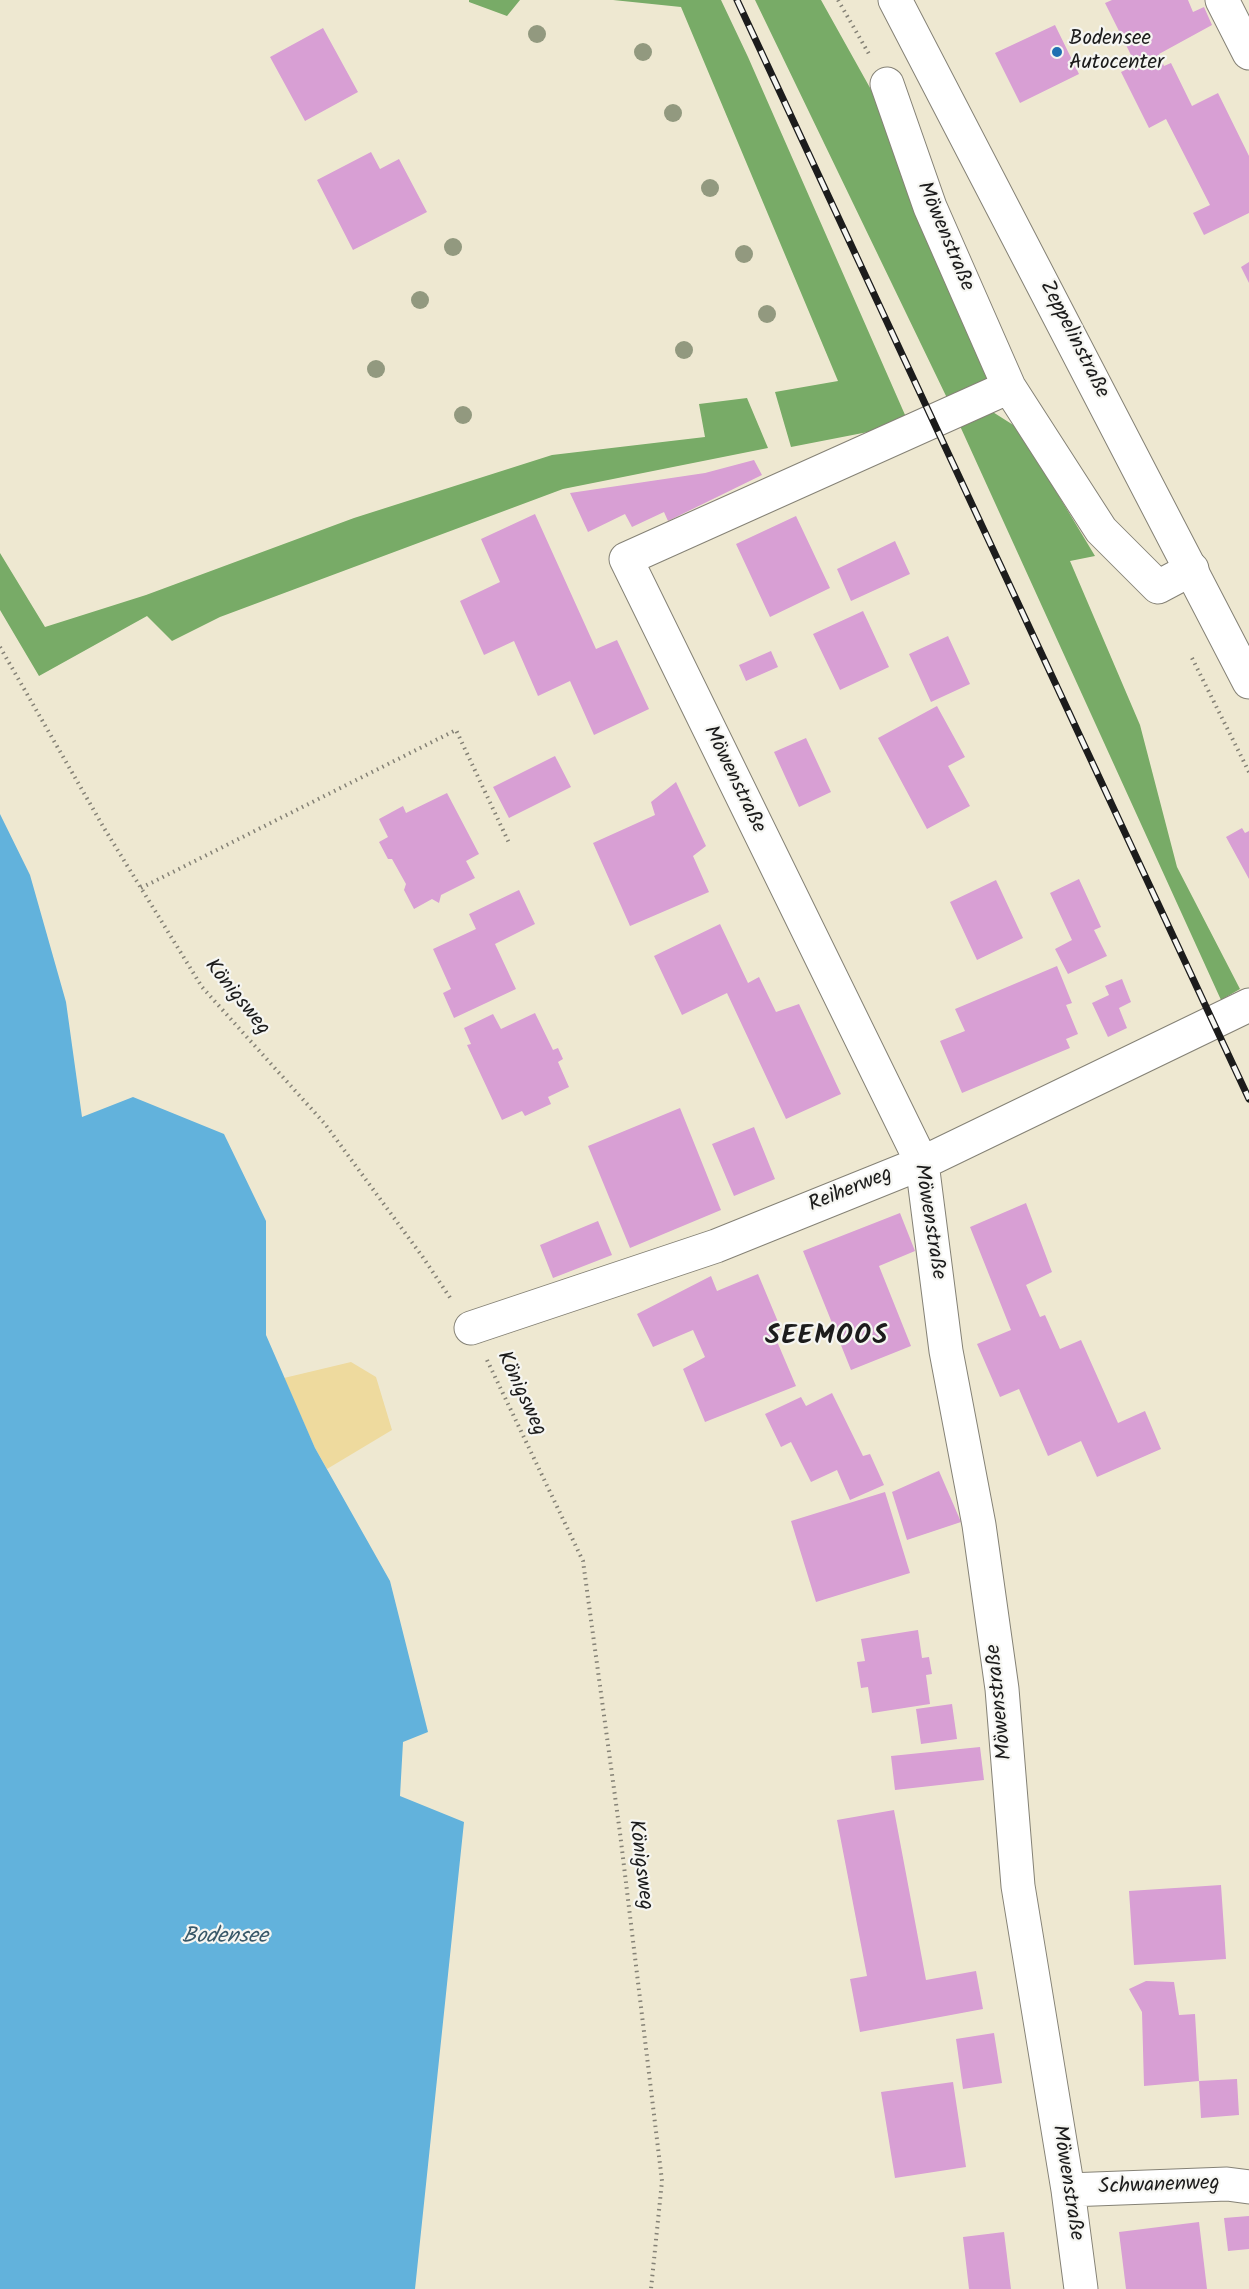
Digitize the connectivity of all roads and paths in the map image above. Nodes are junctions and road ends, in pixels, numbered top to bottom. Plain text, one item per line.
1 (838, 0) edge
2 (895, 0) edge
3 (1222, 0) edge
4 (1249, 53) edge
5 (887, 84) joint
6 (1009, 387) junction
7 (1192, 569) junction
8 (0, 647) edge
9 (1249, 682) edge
10 (510, 845) dead end
11 (141, 888) junction
12 (1249, 1005) edge
13 (922, 1163) junction
14 (471, 1328) junction
15 (1249, 2187) edge
16 (1068, 2190) junction
17 (651, 2289) edge
18 (1081, 2289) edge

1 - 5 path
2 - 7 street, Zeppelinstraße
3 - 4 street
5 - 6 street, Möwenstraße
6 - 7 street, Möwenstraße
6 - 13 street, Möwenstraße
7 - 9 street, Zeppelinstraße
8 - 11 path, Königsweg
10 - 11 path
11 - 14 path, Königsweg
12 - 13 street, Reiherweg
13 - 14 street, Reiherweg
13 - 16 street, Möwenstraße
14 - 17 path, Königsweg
15 - 16 street, Schwanenweg
16 - 18 street, Möwenstraße

